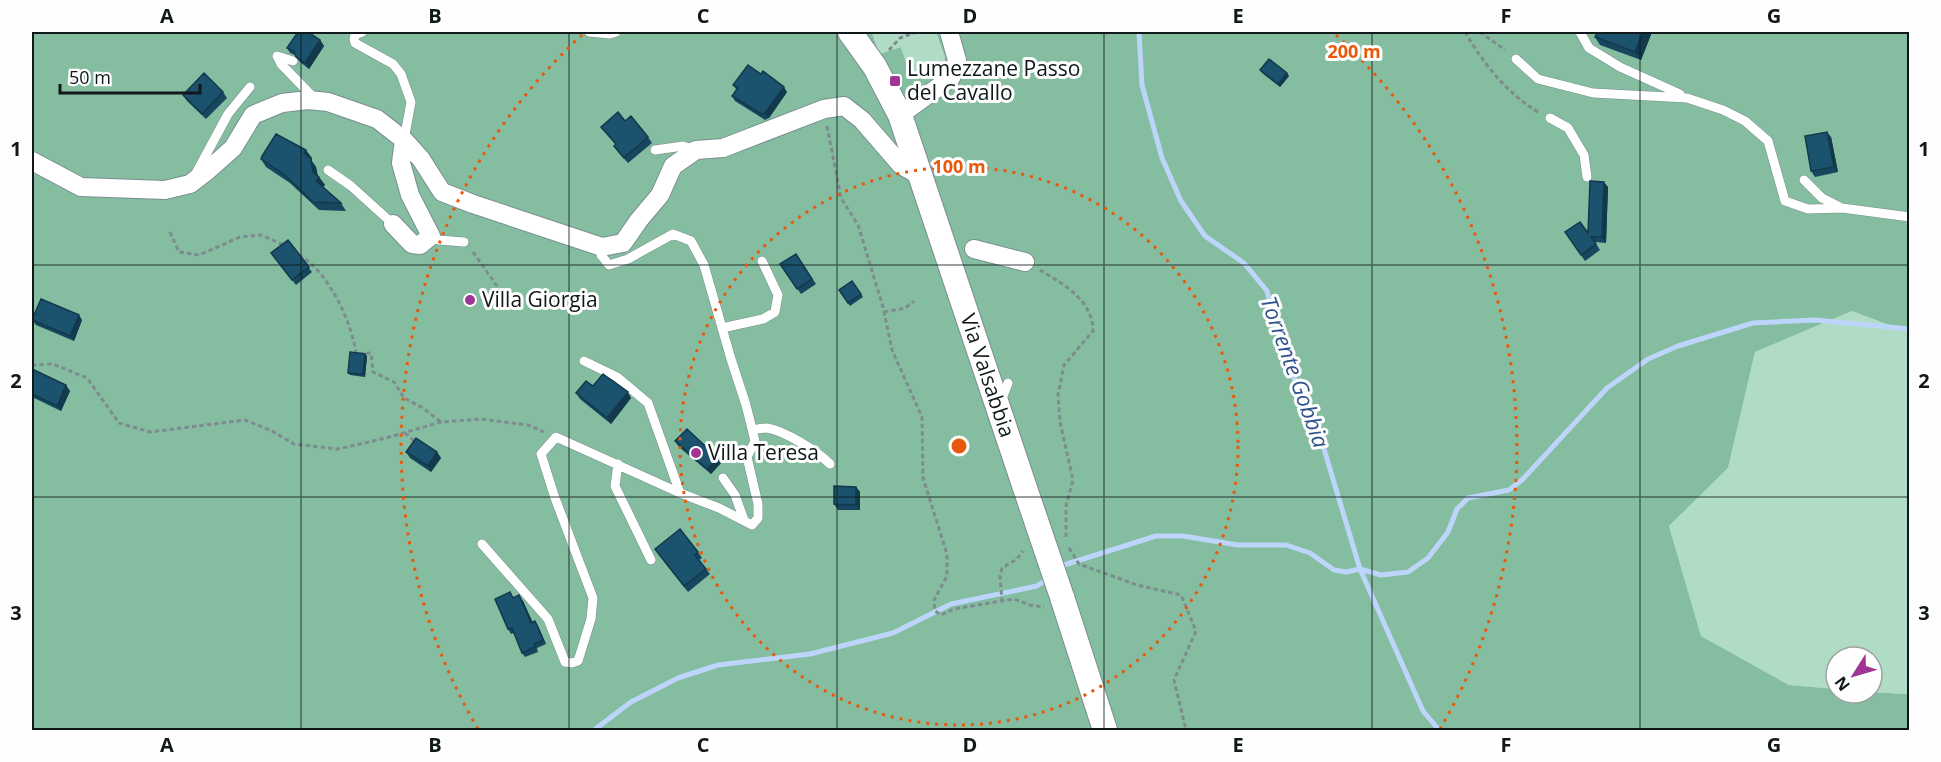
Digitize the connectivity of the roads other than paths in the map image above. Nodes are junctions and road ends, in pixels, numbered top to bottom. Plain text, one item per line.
1 (362, 32) edge
2 (589, 32) edge
3 (616, 32) edge
4 (849, 32) edge
5 (949, 32) edge
6 (1580, 32) edge
7 (1516, 59) road end
8 (292, 61) edge
9 (250, 87) dead end
10 (1688, 98) junction
11 (318, 101) junction
12 (900, 115) junction
13 (1550, 118) road end
14 (404, 140) junction
15 (655, 150) dead end
16 (696, 150) junction
17 (34, 160) edge
18 (328, 170) dead end
19 (922, 177) junction
20 (1587, 177) dead end
21 (1804, 180) dead end
22 (190, 184) junction
23 (1842, 208) junction
24 (1910, 217) edge
25 (393, 224) joint
26 (431, 236) junction
27 (464, 242) road end
28 (602, 247) junction
29 (974, 249) dead end
30 (762, 261) dead end
31 (1025, 262) road end
32 (722, 328) junction
33 (584, 361) dead end
34 (1008, 383) dead end
35 (999, 409) junction
36 (753, 430) junction
37 (618, 464) junction
38 (830, 464) dead end
39 (723, 478) dead end
40 (680, 493) junction
41 (744, 520) junction
42 (482, 544) dead end
43 (651, 560) dead end
44 (1105, 730) edge

1 - 14 lane
2 - 3 lane
4 - 12 main road, Via Valsabbia
5 - 12 street
6 - 10 lane
7 - 10 lane
8 - 11 lane
9 - 22 lane
10 - 23 lane
11 - 14 street
11 - 22 street
12 - 19 main road, Via Valsabbia
13 - 20 lane
14 - 26 street
14 - 28 street
15 - 16 lane
16 - 19 street
16 - 28 street
17 - 22 street
18 - 25 lane
19 - 35 main road, Via Valsabbia
21 - 23 lane
23 - 24 lane
25 - 26 street
26 - 27 lane
28 - 32 lane
29 - 31 street
30 - 32 lane
32 - 36 lane
33 - 40 lane
34 - 35 lane
35 - 44 main road, Via Valsabbia, bridge
36 - 38 lane
36 - 41 lane
37 - 40 lane
37 - 42 lane
37 - 43 lane
39 - 41 lane
40 - 41 lane

